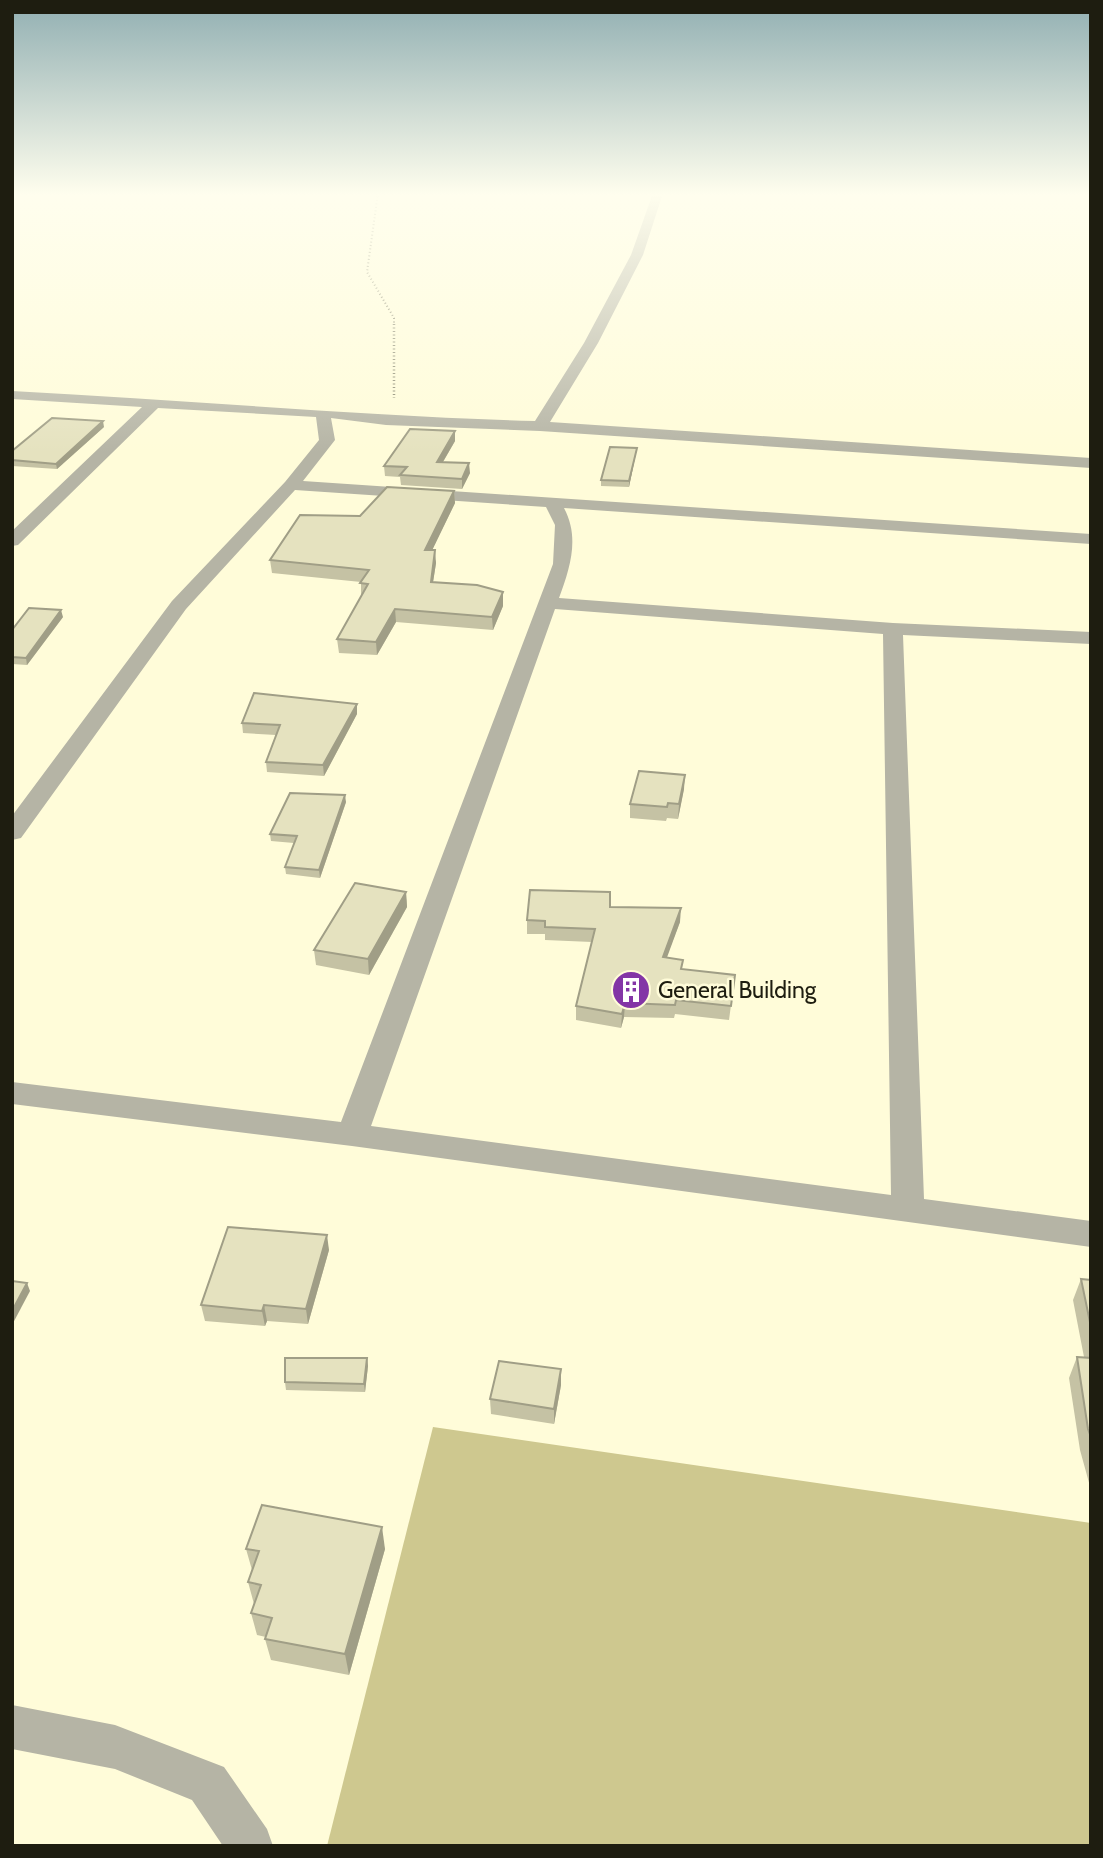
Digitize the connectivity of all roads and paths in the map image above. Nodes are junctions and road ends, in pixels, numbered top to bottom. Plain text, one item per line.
1 (372, 280) edge
2 (624, 280) edge
3 (12, 395) edge
4 (154, 403) junction
5 (323, 413) junction
6 (386, 421) junction
7 (540, 426) junction
8 (1091, 463) edge
9 (291, 485) junction
10 (552, 502) junction
11 (1091, 539) edge
12 (12, 541) edge
13 (546, 603) junction
14 (893, 629) junction
15 (1091, 638) edge
16 (12, 833) edge
17 (12, 1093) edge
18 (352, 1135) junction
19 (908, 1211) junction
20 (1091, 1234) edge
21 (12, 1727) edge
22 (250, 1846) edge

1 - 6 path
2 - 7 street
3 - 4 street
4 - 5 street
4 - 12 street
5 - 6 street
5 - 9 street
6 - 7 street
7 - 8 street
9 - 10 street
9 - 16 street
10 - 11 street
10 - 13 street
13 - 14 street
13 - 18 street
14 - 15 street
14 - 19 street
17 - 18 street
18 - 19 street
19 - 20 street
21 - 22 street

